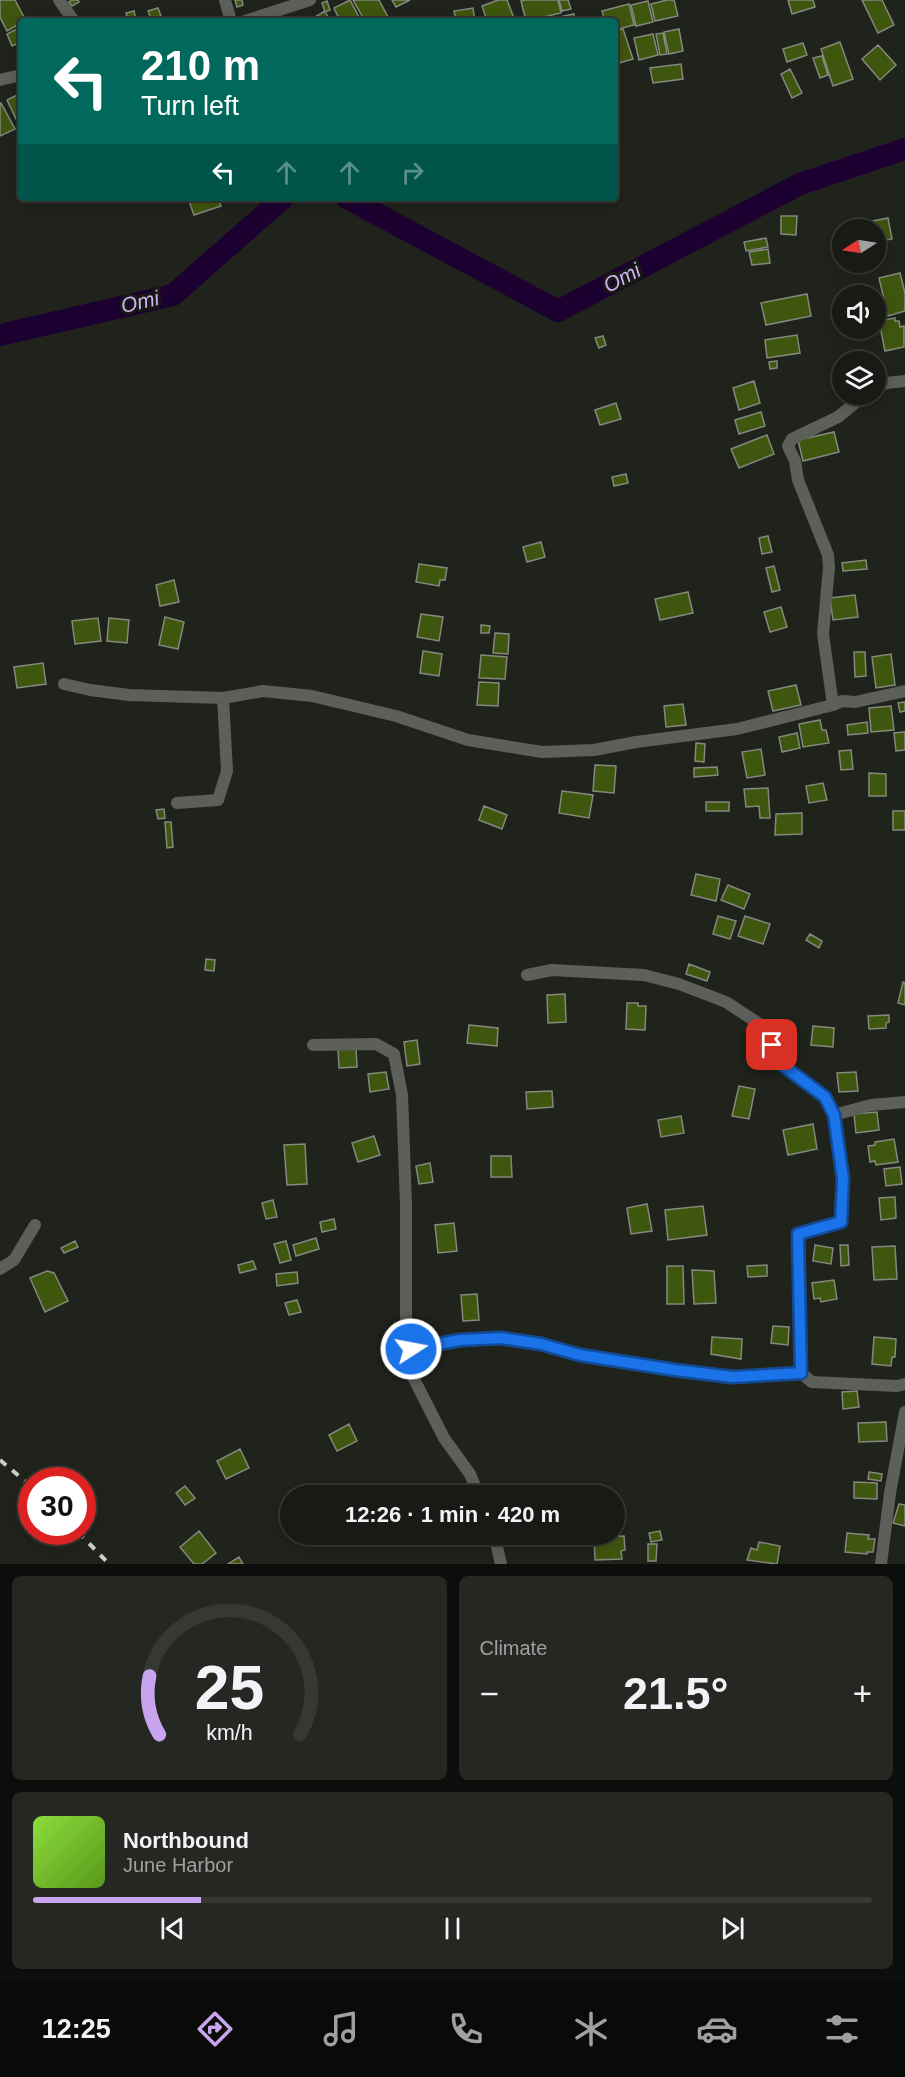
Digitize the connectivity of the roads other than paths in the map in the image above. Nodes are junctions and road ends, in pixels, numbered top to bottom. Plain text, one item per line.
1 (59, 0) edge
2 (225, 0) edge
3 (310, 0) edge
4 (72, 18) edge
5 (230, 18) edge
6 (254, 18) edge
7 (18, 76) edge
8 (0, 80) edge
9 (905, 381) edge
10 (886, 383) edge
11 (853, 405) edge
12 (64, 684) dead end
13 (905, 691) edge
14 (223, 698) junction
15 (833, 705) junction
16 (177, 803) dead end
17 (527, 975) dead end
18 (313, 1045) dead end
19 (905, 1102) edge
20 (834, 1115) junction
21 (34, 1225) dead end
22 (0, 1269) edge
23 (411, 1349) junction
24 (801, 1373) junction
25 (905, 1384) edge
26 (905, 1412) edge
27 (474, 1485) edge
28 (497, 1545) edge
29 (501, 1564) edge
30 (881, 1564) edge

1 - 4 street
2 - 5 street
3 - 6 street
7 - 8 street
9 - 10 street
11 - 15 street
12 - 14 street
13 - 15 street
14 - 15 street
14 - 16 street
17 - 20 street
18 - 23 street
19 - 20 street
20 - 24 street
21 - 22 street
23 - 24 street
23 - 27 street
24 - 25 street
26 - 30 street
28 - 29 street

